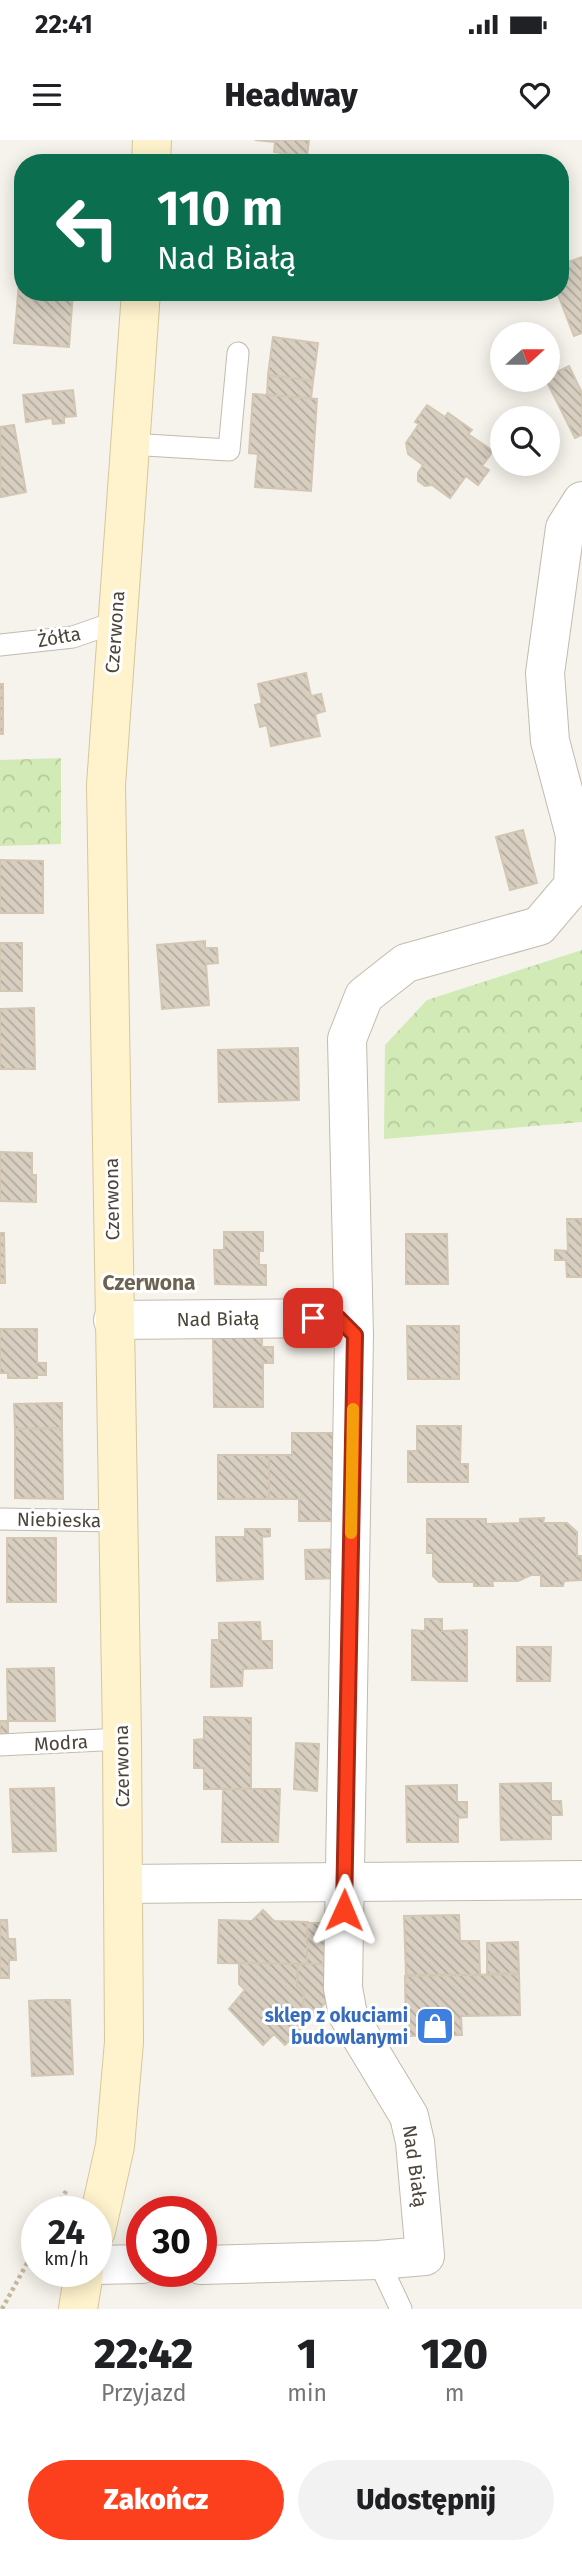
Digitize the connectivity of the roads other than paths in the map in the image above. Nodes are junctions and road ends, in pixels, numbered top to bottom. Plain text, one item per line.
1 (140, 301) edge
2 (238, 353) dead end
3 (129, 444) junction
4 (574, 515) edge
5 (116, 622) junction
6 (0, 645) edge
7 (113, 1321) junction
8 (355, 1335) junction
9 (0, 1519) edge
10 (117, 1521) junction
11 (122, 1739) junction
12 (0, 1745) edge
13 (582, 1880) edge
14 (123, 1884) junction
15 (344, 1884) junction
16 (104, 2196) edge
17 (378, 2260) junction
18 (217, 2265) edge
19 (80, 2287) edge
20 (61, 2309) edge
21 (401, 2309) edge

1 - 3 main road, Czerwona
2 - 3 lane
3 - 5 main road, Czerwona
4 - 8 street
5 - 6 lane, Żółta
5 - 7 main road, Czerwona
7 - 8 street, Nad Białą
7 - 10 main road, Czerwona
8 - 15 street, Nad Białą
9 - 10 lane, Niebieska
10 - 11 main road, Czerwona
11 - 12 lane, Modra
11 - 14 main road, Czerwona
13 - 15 street
14 - 15 street
14 - 16 main road, Czerwona
15 - 17 street, Nad Białą
17 - 18 street
17 - 21 lane
19 - 20 main road

